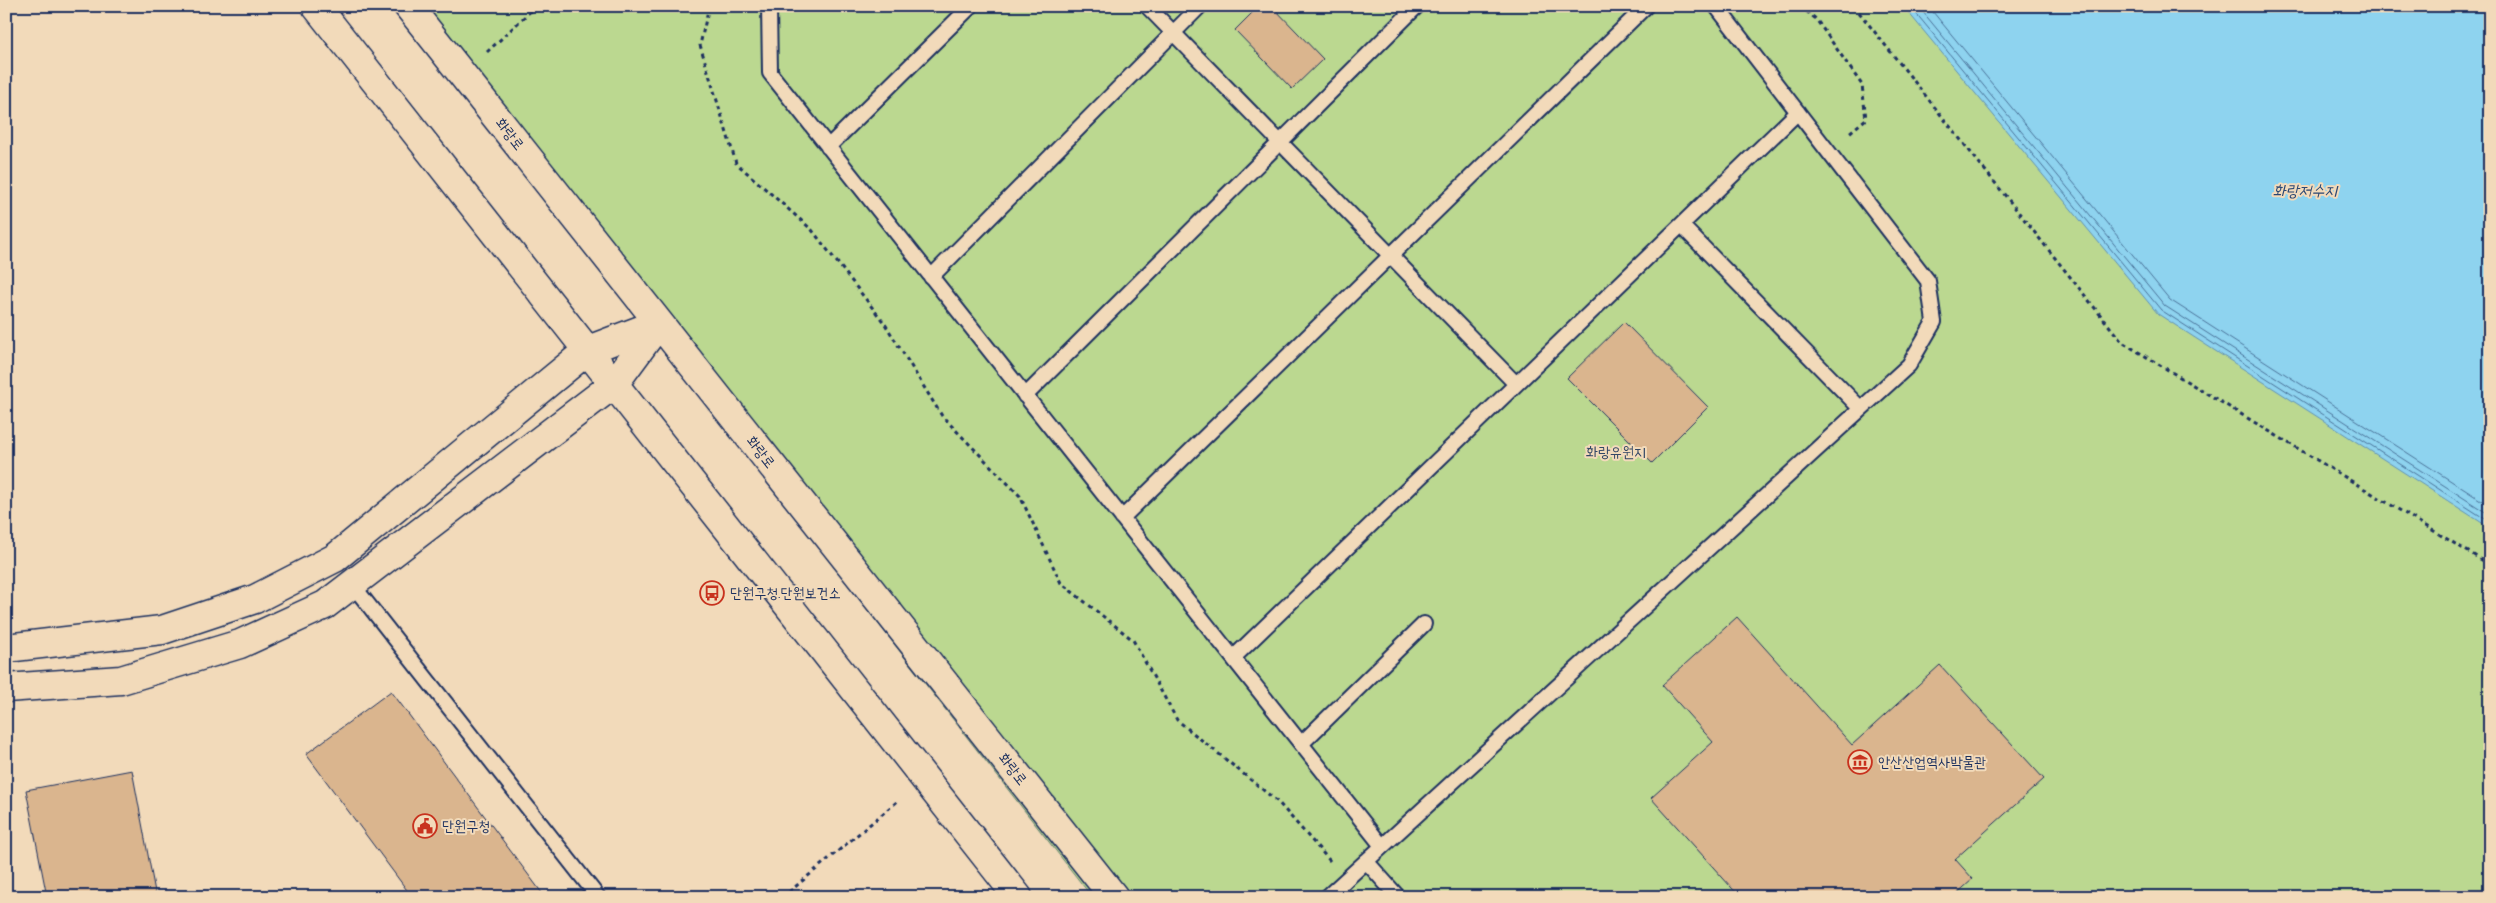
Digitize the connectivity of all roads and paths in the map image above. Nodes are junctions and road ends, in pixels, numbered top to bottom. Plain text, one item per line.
1 (316, 6) edge
2 (408, 6) edge
3 (536, 6) edge
4 (708, 6) edge
5 (769, 6) edge
6 (971, 6) edge
7 (1147, 6) edge
8 (1200, 6) edge
9 (1417, 6) edge
10 (1646, 6) edge
11 (1716, 6) edge
12 (1800, 6) edge
13 (1854, 6) edge
14 (1173, 33) junction
15 (463, 75) junction
16 (1798, 112) junction
17 (1280, 142) junction
18 (828, 146) junction
19 (1828, 151) junction
20 (1681, 225) junction
21 (1390, 255) junction
22 (931, 276) junction
23 (659, 323) junction
24 (588, 350) junction
25 (614, 384) junction
26 (1516, 384) junction
27 (1025, 396) junction
28 (1861, 409) junction
29 (1122, 518) junction
30 (2490, 565) edge
31 (352, 584) junction
32 (1424, 624) dead end
33 (6, 648) edge
34 (1233, 658) junction
35 (6, 688) edge
36 (1301, 744) junction
37 (924, 778) junction
38 (1382, 846) junction
39 (1366, 861) junction
40 (1346, 879) junction
41 (598, 897) edge
42 (784, 897) edge
43 (1018, 897) edge
44 (1114, 897) edge
45 (1326, 897) edge
46 (1398, 897) edge

1 - 24 street
2 - 15 street, 화랑로
3 - 15 path
4 - 40 path
5 - 18 lane
6 - 18 lane
7 - 14 lane
8 - 14 lane
9 - 17 lane
10 - 21 lane
11 - 16 lane
12 - 19 path
13 - 30 path
14 - 17 lane
14 - 22 lane
15 - 23 street, 화랑로
16 - 19 lane
16 - 20 lane
17 - 21 lane
17 - 27 lane
18 - 22 lane
19 - 28 lane
20 - 26 lane
20 - 28 lane
21 - 26 lane
21 - 29 lane
22 - 27 lane
23 - 24 street
23 - 25 street
23 - 44 street, 화랑로
24 - 25 street
24 - 33 street
25 - 31 street
25 - 37 street
26 - 34 lane
27 - 29 lane
28 - 38 lane
29 - 34 lane
31 - 35 street
31 - 41 lane
32 - 36 lane
34 - 36 lane
36 - 38 lane
37 - 42 path
37 - 43 street
38 - 39 lane
39 - 40 lane
39 - 46 lane
40 - 45 lane

